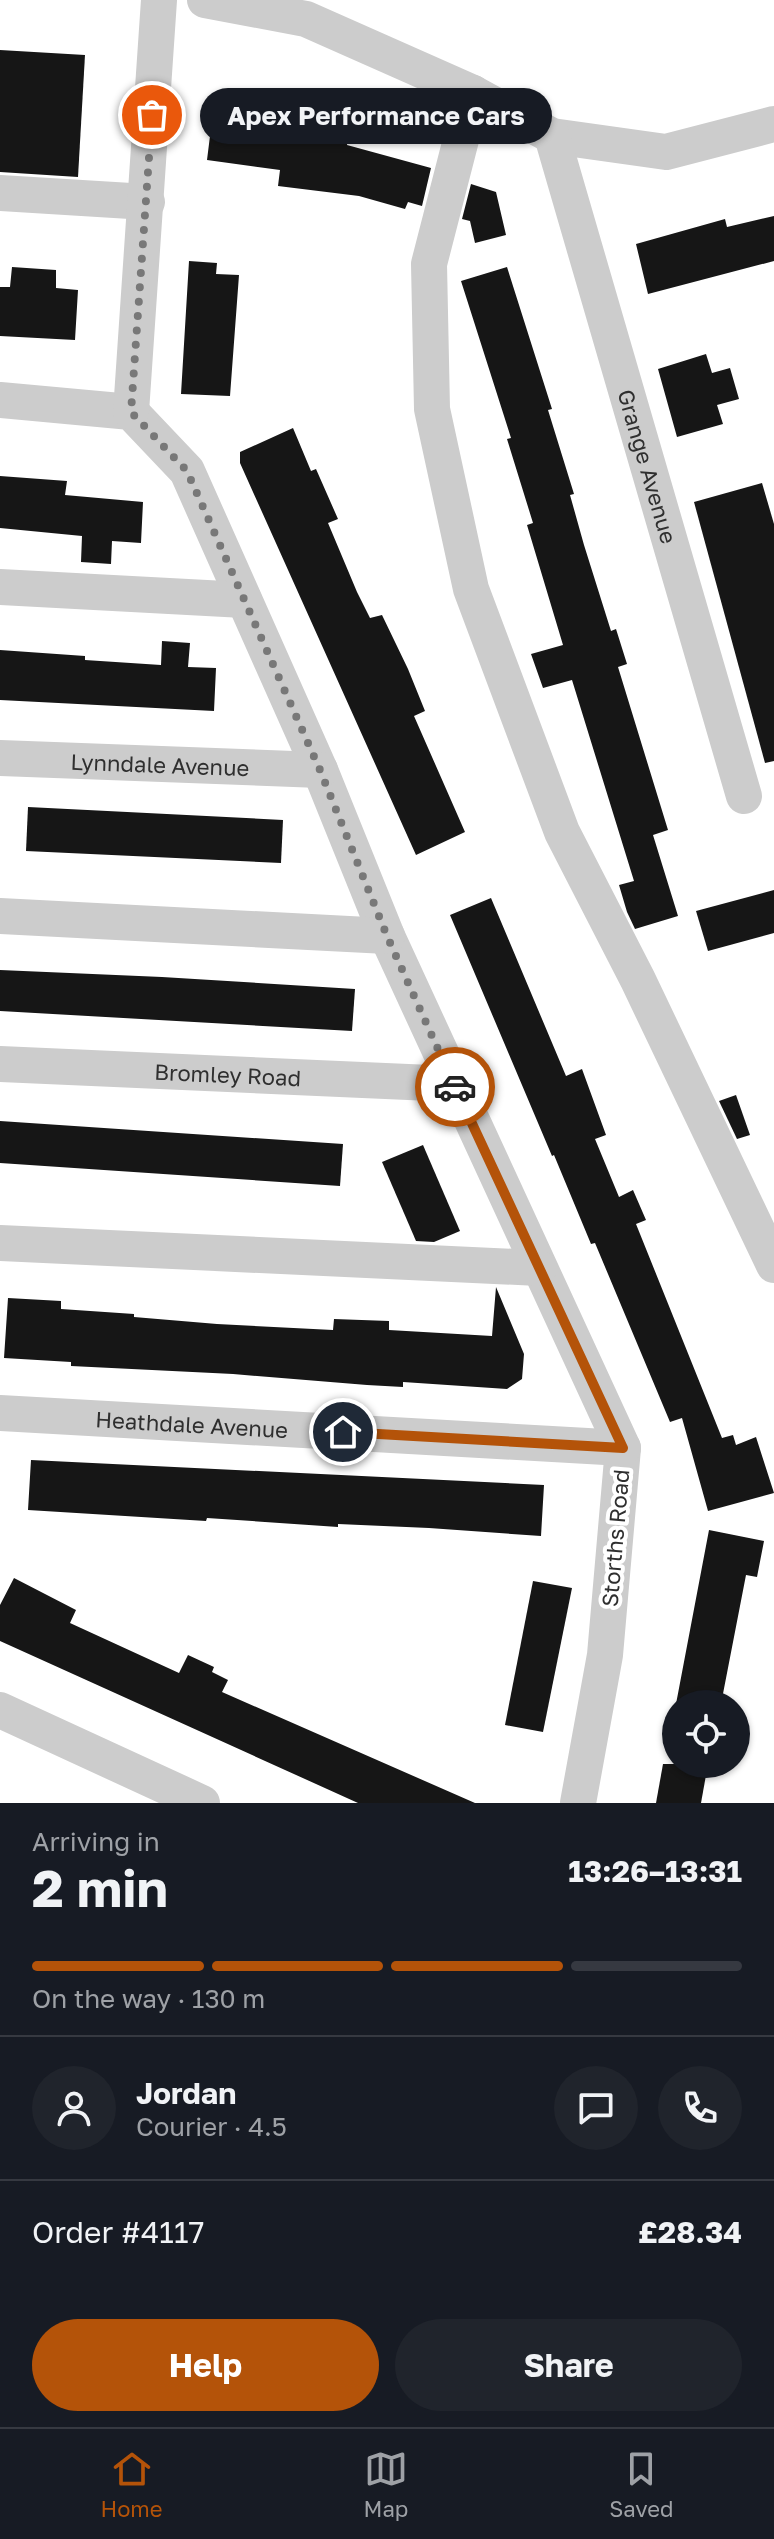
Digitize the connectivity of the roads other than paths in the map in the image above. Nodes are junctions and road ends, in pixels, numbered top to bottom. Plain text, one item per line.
1 (159, 0) edge
2 (205, 0) edge
3 (318, 9) edge
4 (473, 93) junction
5 (774, 124) edge
6 (552, 136) junction
7 (0, 193) edge
8 (147, 202) junction
9 (0, 400) edge
10 (131, 412) junction
11 (0, 587) edge
12 (244, 600) junction
13 (0, 758) edge
14 (320, 770) junction
15 (744, 796) dead end
16 (0, 916) edge
17 (387, 936) junction
18 (0, 1064) edge
19 (454, 1084) junction
20 (0, 1243) edge
21 (774, 1265) edge
22 (539, 1268) junction
23 (0, 1413) edge
24 (623, 1448) junction
25 (0, 1710) edge
26 (202, 1803) edge
27 (578, 1803) edge

1 - 8 street
2 - 3 street
3 - 4 street
4 - 6 street
4 - 21 street
5 - 6 street
6 - 15 street, Grange Avenue
7 - 8 street
8 - 10 street
9 - 10 street
10 - 12 street, Storths Road
11 - 12 street
12 - 14 street, Storths Road
13 - 14 street, Lynndale Avenue
14 - 17 street, Storths Road
16 - 17 street
17 - 19 street, Storths Road
18 - 19 street, Bromley Road
19 - 22 street, Storths Road
20 - 22 street
22 - 24 street, Storths Road
23 - 24 street, Heathdale Avenue
24 - 27 street, Storths Road
25 - 26 street

